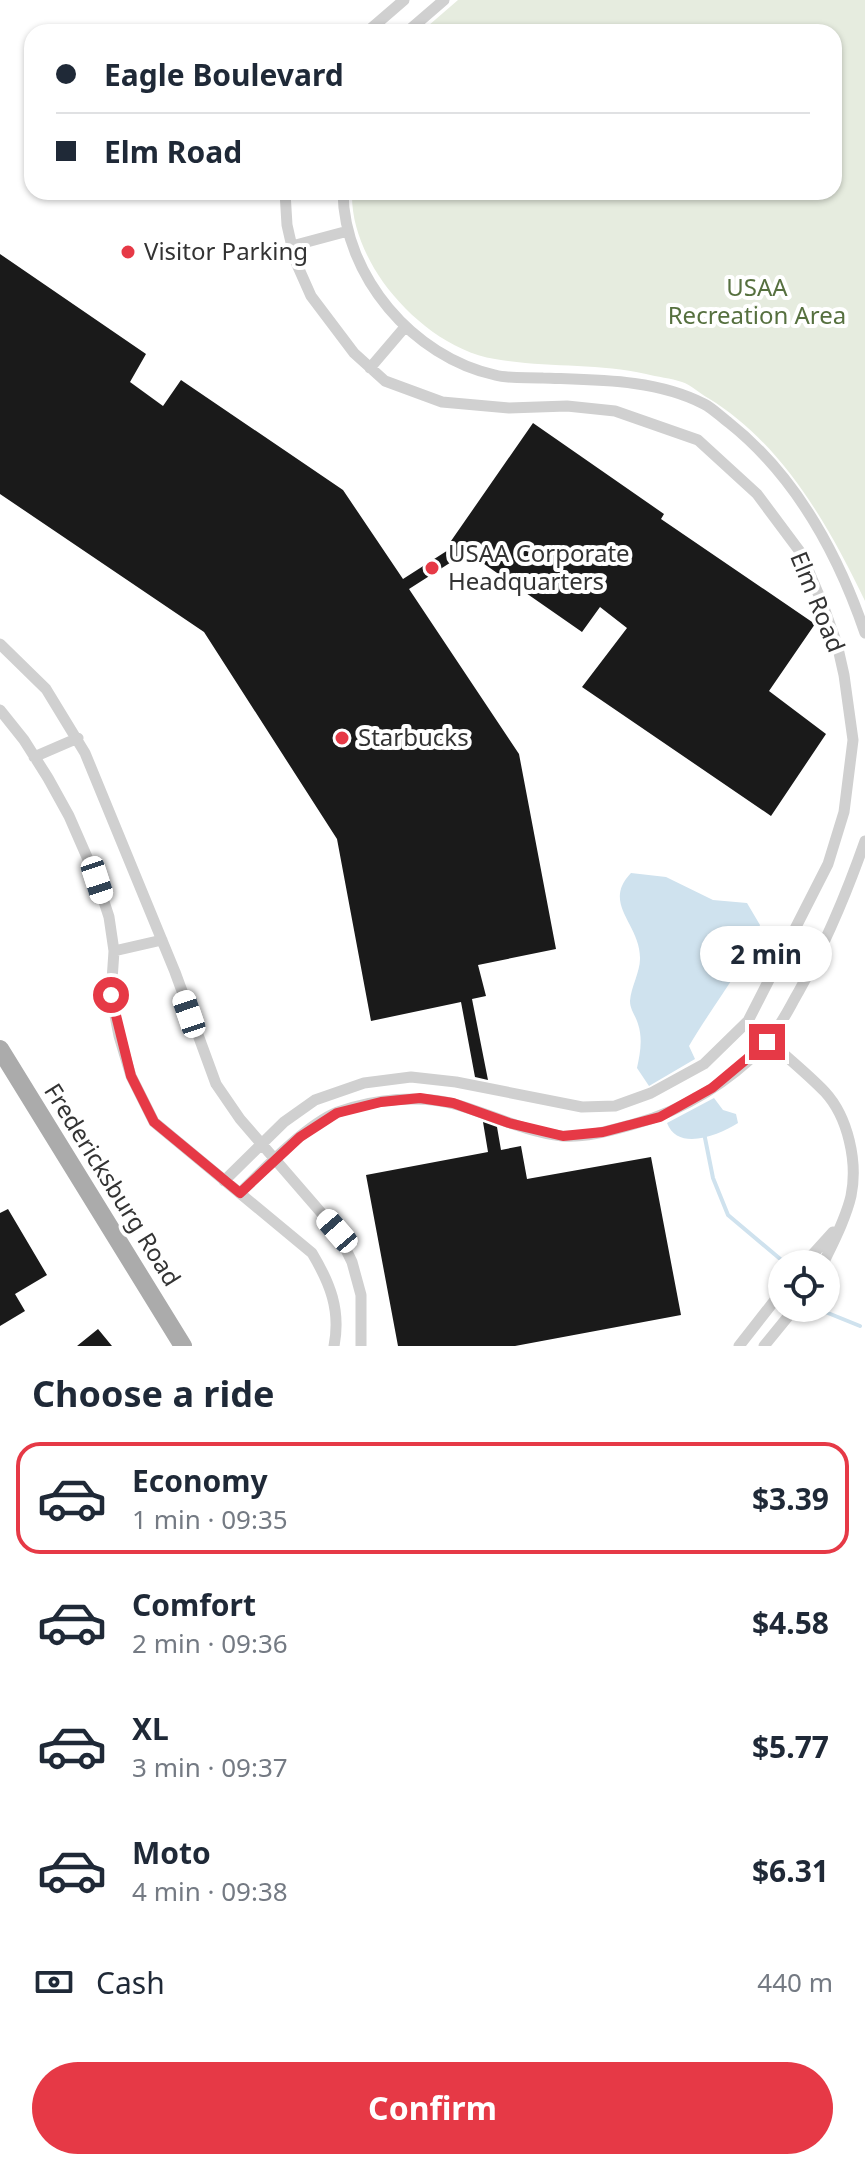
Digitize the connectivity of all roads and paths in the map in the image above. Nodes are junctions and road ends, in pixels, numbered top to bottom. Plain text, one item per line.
1 (404, 0) edge
2 (444, 0) edge
3 (376, 24) edge
4 (416, 24) edge
5 (285, 200) edge
6 (343, 200) edge
7 (348, 231) junction
8 (292, 246) junction
9 (405, 327) junction
10 (370, 368) junction
11 (865, 633) edge
12 (0, 644) edge
13 (0, 710) edge
14 (78, 738) junction
15 (34, 757) junction
16 (865, 841) edge
17 (162, 940) junction
18 (114, 951) junction
19 (748, 1021) junction
20 (767, 1042) junction
21 (0, 1049) edge
22 (261, 1143) junction
23 (275, 1159) junction
24 (224, 1181) junction
25 (240, 1193) junction
26 (839, 1226) junction
27 (817, 1250) edge
28 (829, 1250) edge
29 (768, 1309) edge
30 (784, 1322) edge
31 (183, 1346) edge
32 (334, 1346) edge
33 (361, 1346) edge
34 (739, 1346) edge
35 (764, 1346) edge

1 - 3 street
2 - 4 street
5 - 8 street, Elm Road
6 - 7 street, Elm Road
7 - 8 street
7 - 9 street, Elm Road
8 - 10 street, Elm Road
9 - 10 street
9 - 11 street, Elm Road
10 - 19 street, Elm Road
12 - 14 street
13 - 15 street
14 - 15 street
14 - 17 street
15 - 18 street
16 - 20 street
17 - 18 street
17 - 22 street
18 - 24 street
19 - 20 street
19 - 22 street, Elm Road
20 - 23 street
20 - 26 street
21 - 31 main road, Fredericksburg Road
22 - 23 street
22 - 24 street, Elm Road
23 - 25 street
23 - 33 street
24 - 25 street
25 - 32 street
26 - 27 street
26 - 28 street
29 - 34 street
30 - 35 street

